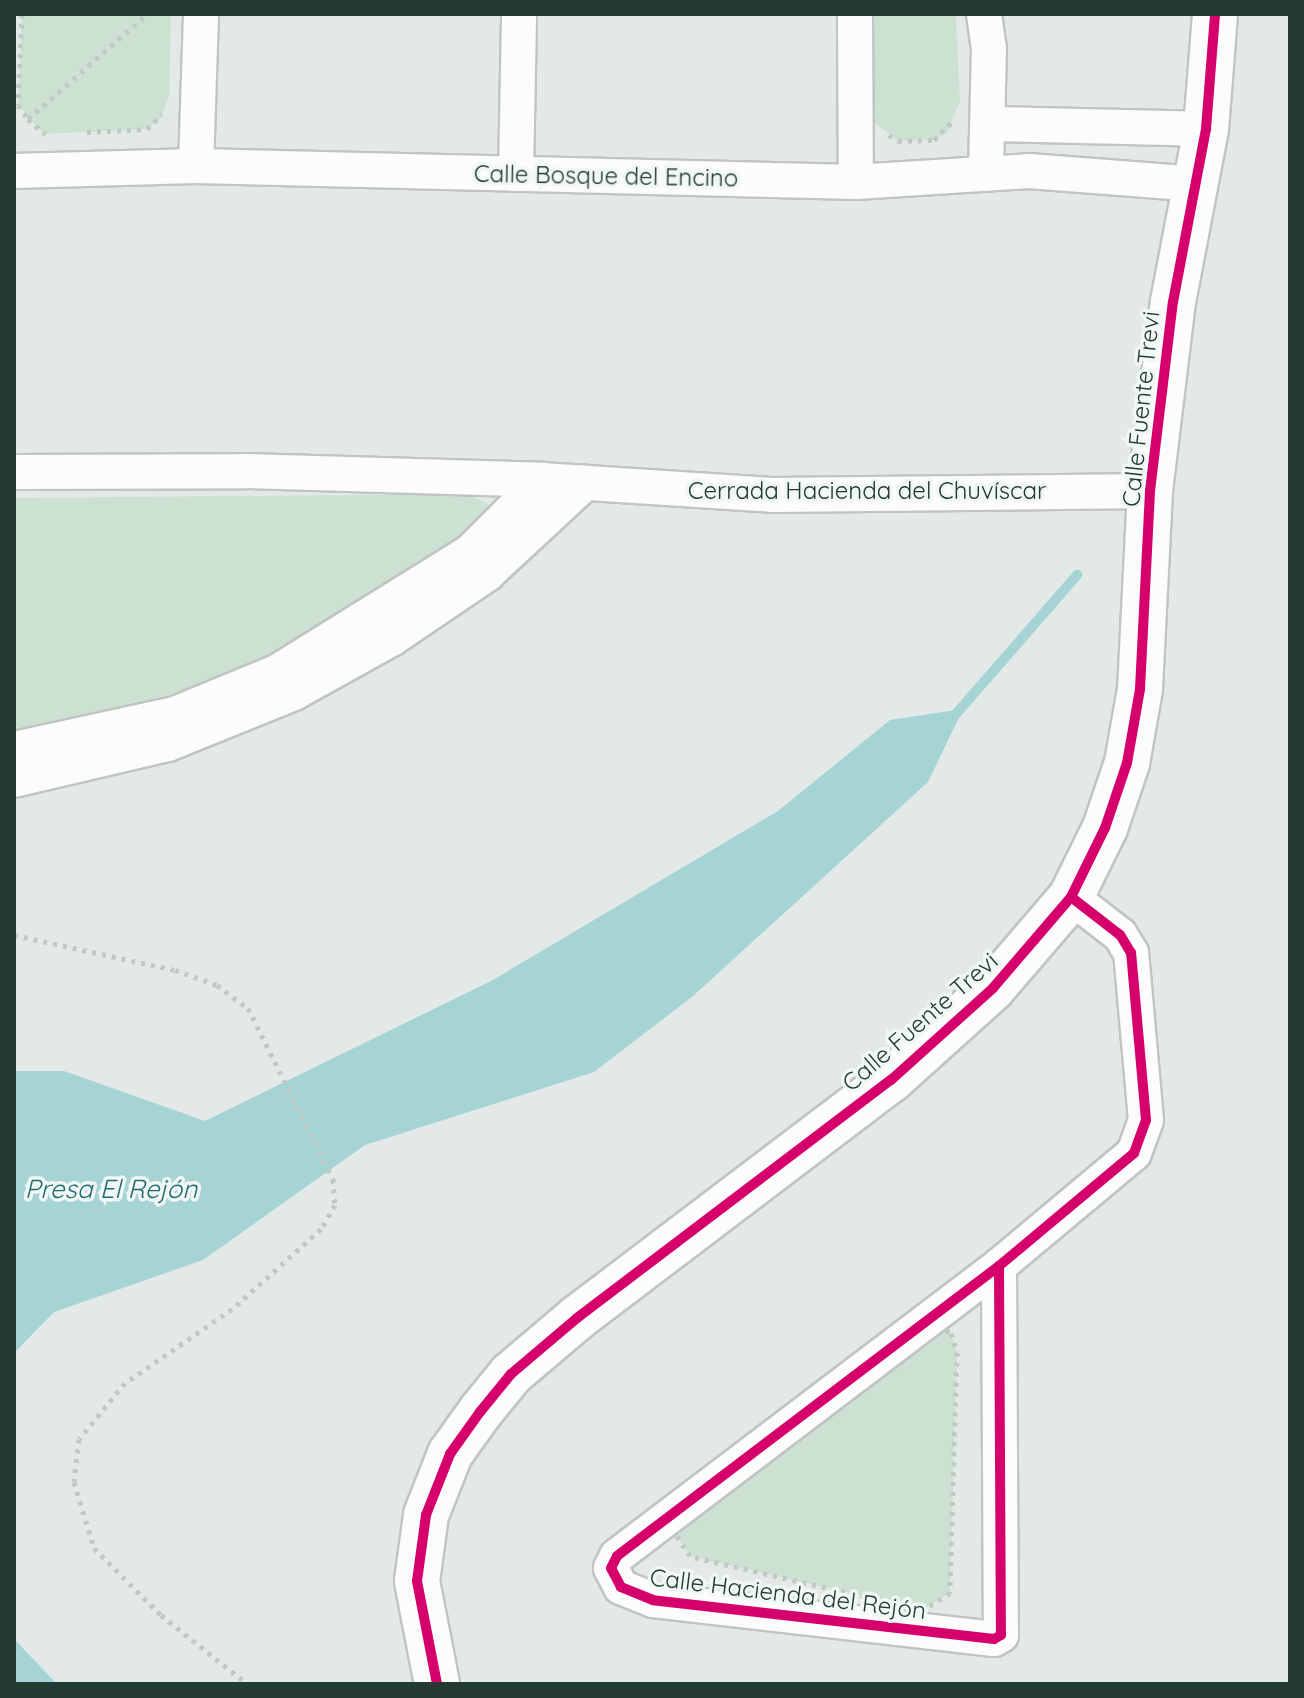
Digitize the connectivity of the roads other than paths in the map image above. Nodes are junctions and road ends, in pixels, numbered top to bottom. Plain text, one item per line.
1 (201, 14) edge
2 (519, 14) edge
3 (855, 14) edge
4 (984, 14) edge
5 (1215, 14) edge
6 (972, 120) junction
7 (1206, 129) junction
8 (196, 166) junction
9 (14, 171) edge
10 (516, 174) junction
11 (986, 174) junction
12 (856, 182) junction
13 (1197, 184) junction
14 (14, 472) edge
15 (542, 480) junction
16 (585, 483) junction
17 (1150, 491) junction
18 (14, 749) edge
19 (14, 780) edge
20 (1071, 897) junction
21 (999, 1266) junction
22 (437, 1684) edge

1 - 8 street
2 - 10 street
3 - 12 street
4 - 6 street
5 - 7 street, Calle Fuente Trevi
6 - 7 street
6 - 11 street
7 - 13 street, Calle Fuente Trevi
8 - 9 street, Calle Bosque del Encino
8 - 10 street, Calle Bosque del Encino
10 - 12 street, Calle Bosque del Encino
11 - 12 street, Calle Bosque del Encino
11 - 13 street, Calle Bosque del Encino
13 - 17 street, Calle Fuente Trevi
14 - 15 street, Cerrada Hacienda del Chuvíscar
15 - 16 street, Cerrada Hacienda del Chuvíscar
15 - 18 street
16 - 17 street, Cerrada Hacienda del Chuvíscar
16 - 19 street
17 - 20 street, Calle Fuente Trevi
20 - 21 street, Calle Hacienda del Rejón
20 - 22 street, Calle Fuente Trevi
21 - 21 street, Calle Hacienda del Rejón

